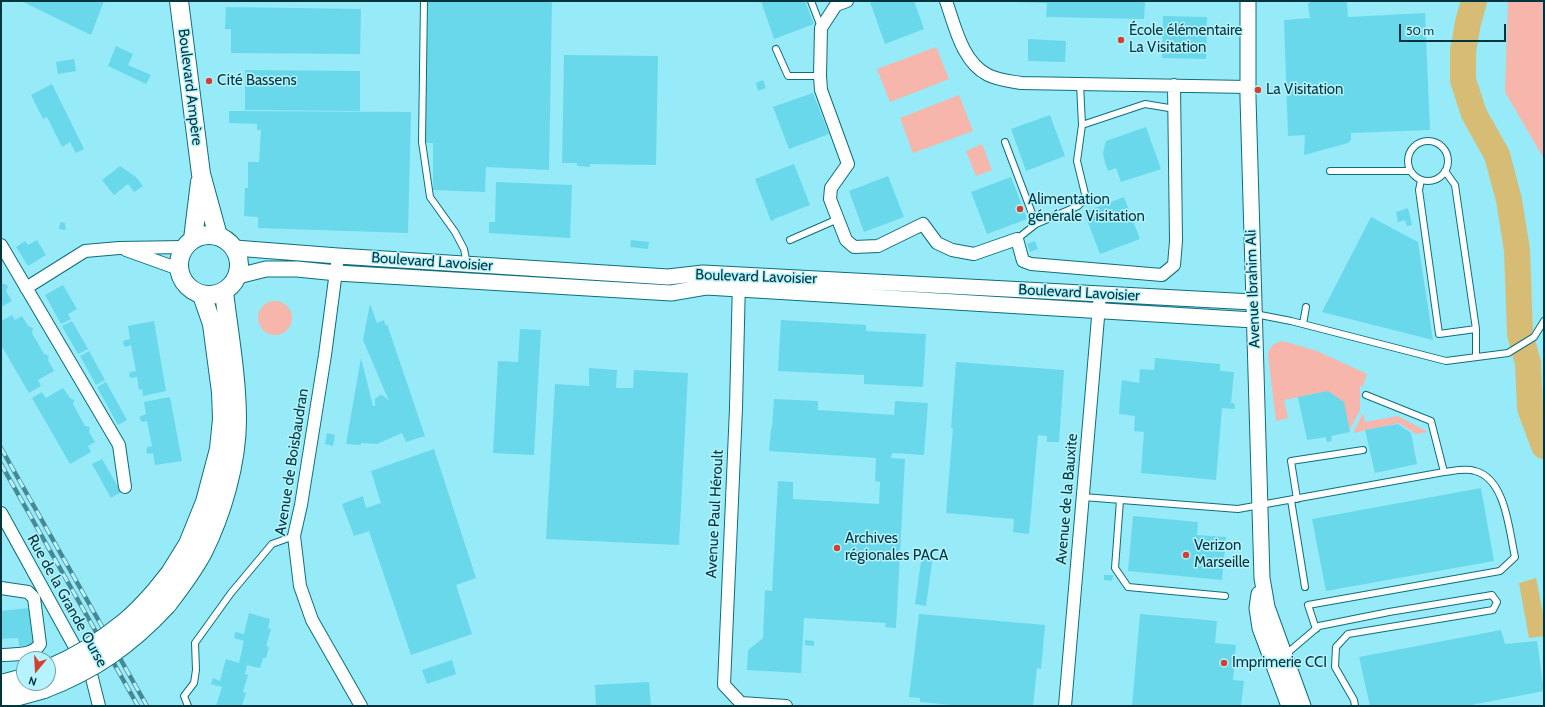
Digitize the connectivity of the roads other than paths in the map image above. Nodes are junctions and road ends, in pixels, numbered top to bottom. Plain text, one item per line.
1 (179, 1) edge
2 (424, 1) edge
3 (812, 1) edge
4 (847, 1) edge
5 (946, 1) edge
6 (1248, 1) edge
7 (821, 28) junction
8 (776, 49) dead end
9 (820, 76) junction
10 (1080, 84) junction
11 (1174, 85) junction
12 (1248, 87) junction
13 (1175, 109) junction
14 (1082, 125) junction
15 (1004, 142) dead end
16 (1410, 170) junction
17 (1330, 171) dead end
18 (1445, 171) junction
19 (201, 174) junction
20 (1420, 180) junction
21 (838, 218) junction
22 (1036, 224) junction
23 (218, 236) junction
24 (1016, 239) junction
25 (790, 240) dead end
26 (189, 243) junction
27 (1, 245) edge
28 (119, 248) junction
29 (235, 248) junction
30 (338, 256) junction
31 (468, 264) junction
32 (179, 269) junction
33 (337, 273) junction
34 (238, 276) junction
35 (739, 282) junction
36 (26, 288) junction
37 (224, 292) junction
38 (202, 294) junction
39 (1100, 294) junction
40 (1306, 307) dead end
41 (1098, 310) junction
42 (1253, 312) junction
43 (1544, 321) edge
44 (1303, 324) junction
45 (1476, 329) junction
46 (1476, 357) junction
47 (1366, 395) dead end
48 (1363, 450) dead end
49 (1444, 472) junction
50 (125, 487) dead end
51 (1083, 497) junction
52 (1294, 499) junction
53 (1120, 500) junction
54 (1260, 506) junction
55 (1, 513) edge
56 (294, 536) junction
57 (1262, 578) junction
58 (1305, 587) dead end
59 (1, 588) edge
60 (1225, 596) dead end
61 (161, 599) junction
62 (1316, 628) junction
63 (1, 656) edge
64 (1284, 656) junction
65 (56, 666) edge
66 (1274, 668) junction
67 (16, 680) edge
68 (1, 684) edge
69 (1, 701) edge
70 (100, 706) edge
71 (188, 706) edge
72 (361, 706) edge
73 (786, 706) edge
74 (1065, 706) edge
75 (1289, 706) edge
76 (1303, 706) edge
77 (1354, 706) edge

1 - 19 main road, Boulevard Ampère
2 - 31 lane
3 - 7 lane
4 - 7 street
5 - 10 street
6 - 12 street, Avenue Ibrahim Ali
7 - 9 street
8 - 9 lane
9 - 21 street
10 - 11 street
10 - 14 lane
11 - 12 street
11 - 13 street
12 - 42 street, Avenue Ibrahim Ali
13 - 14 lane
13 - 24 street
14 - 22 lane
15 - 22 lane
16 - 17 lane
16 - 18 lane
16 - 20 lane
18 - 20 lane
18 - 45 lane
19 - 23 main road, Boulevard Ampère
19 - 26 main road, Boulevard Ampère
20 - 45 lane
21 - 24 street
21 - 25 lane
22 - 24 lane
23 - 26 main road
23 - 29 main road
26 - 28 street
26 - 32 main road
27 - 36 street
28 - 32 street
28 - 36 street
29 - 30 street, Boulevard Lavoisier
29 - 34 main road
30 - 31 street, Boulevard Lavoisier
30 - 33 street, Avenue de Boisbaudran
31 - 35 street, Boulevard Lavoisier
32 - 38 main road
33 - 34 street, Boulevard Lavoisier
33 - 35 street, Boulevard Lavoisier
33 - 56 street, Avenue de Boisbaudran
34 - 37 main road
35 - 39 street, Boulevard Lavoisier
35 - 41 street, Boulevard Lavoisier
35 - 73 street, Avenue Paul Héroult
36 - 50 street
37 - 38 main road
37 - 61 main road
38 - 61 main road
39 - 41 street, Avenue de la Bauxite
39 - 42 street, Boulevard Lavoisier
40 - 44 lane
41 - 42 street, Boulevard Lavoisier
41 - 51 street, Avenue de la Bauxite
42 - 44 lane
42 - 54 street, Avenue Ibrahim Ali
43 - 46 lane
44 - 46 lane
45 - 46 lane
47 - 49 lane
48 - 52 lane
49 - 52 lane
49 - 62 lane
51 - 53 lane
51 - 74 street, Avenue de la Bauxite
52 - 54 lane
52 - 58 lane
53 - 54 lane
53 - 60 lane
54 - 57 street, Avenue Ibrahim Ali
55 - 70 street, Rue de la Grande Ourse
56 - 71 lane
56 - 72 street, Avenue de Boisbaudran
57 - 64 street, Avenue Ibrahim Ali
57 - 66 street, Avenue Ibrahim Ali
59 - 63 street
61 - 65 main road, bridge
61 - 69 main road, bridge
62 - 64 lane
62 - 77 lane
64 - 66 lane
64 - 76 street, Avenue Ibrahim Ali
66 - 75 street, Avenue Ibrahim Ali
67 - 68 main road

